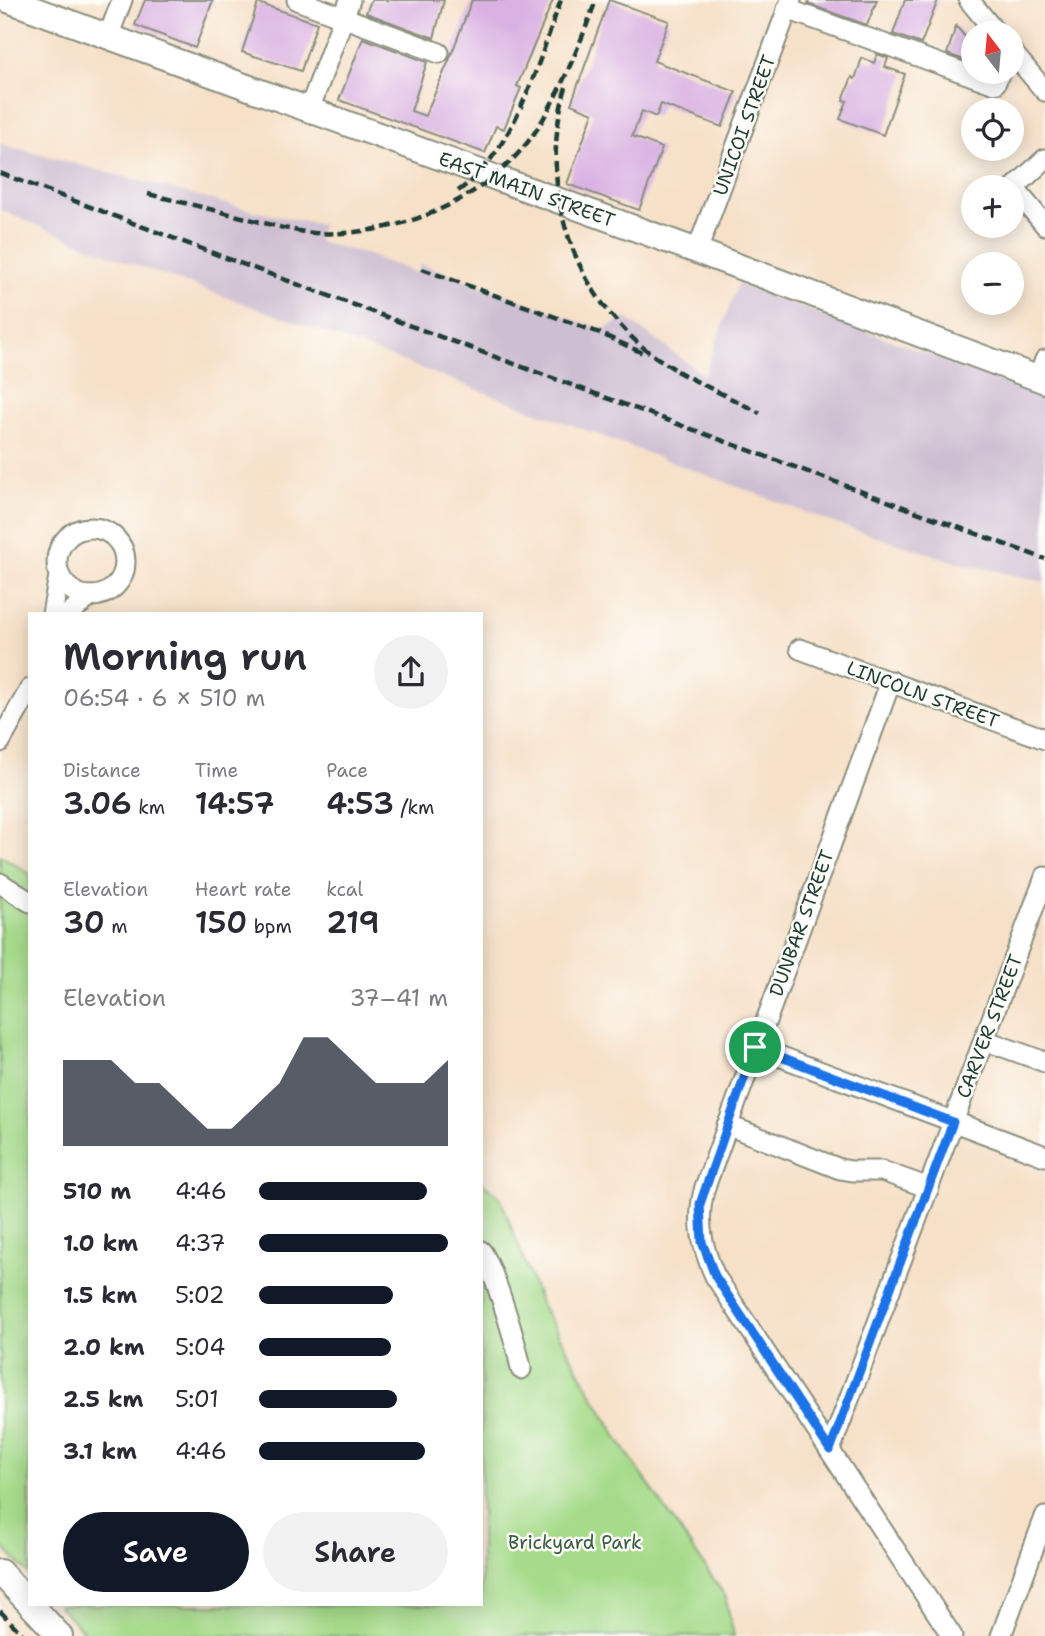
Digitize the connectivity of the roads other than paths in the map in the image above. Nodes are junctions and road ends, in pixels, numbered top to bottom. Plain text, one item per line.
1 (8, 0) edge
2 (122, 0) edge
3 (297, 0) edge
4 (969, 0) edge
5 (789, 5) edge
6 (347, 9) edge
7 (986, 21) edge
8 (108, 37) junction
9 (439, 53) dead end
10 (1024, 67) edge
11 (961, 71) edge
12 (1045, 91) edge
13 (309, 110) junction
14 (1044, 161) edge
15 (1045, 225) edge
16 (697, 251) junction
17 (1042, 373) edge
18 (60, 576) junction
19 (91, 596) junction
20 (52, 612) edge
21 (71, 612) edge
22 (800, 649) dead end
23 (891, 681) junction
24 (28, 693) edge
25 (1045, 739) edge
26 (0, 742) edge
27 (1045, 877) edge
28 (0, 883) edge
29 (28, 901) edge
30 (984, 1040) junction
31 (755, 1047) junction
32 (1045, 1062) edge
33 (953, 1122) junction
34 (727, 1125) junction
35 (1045, 1156) edge
36 (929, 1188) junction
37 (483, 1255) edge
38 (521, 1369) dead end
39 (830, 1450) junction
40 (1045, 1517) edge
41 (0, 1572) edge
42 (28, 1602) edge
43 (32, 1606) edge
44 (60, 1636) edge
45 (952, 1636) edge
46 (1001, 1636) edge

1 - 8 main road, EAST MAIN STREET
2 - 8 street
3 - 6 street
4 - 7 street
5 - 11 street
5 - 16 street, UNICOI STREET
6 - 9 street
6 - 13 street
8 - 13 main road, EAST MAIN STREET
10 - 12 street
13 - 16 main road, EAST MAIN STREET
14 - 15 street
16 - 17 main road, EAST MAIN STREET
18 - 19 street
18 - 19 street
18 - 20 street
19 - 21 street
22 - 23 street, LINCOLN STREET
23 - 25 street, LINCOLN STREET
23 - 31 street, DUNBAR STREET
24 - 26 street
27 - 30 street, CARVER STREET
28 - 29 street
30 - 32 street
30 - 33 street, CARVER STREET
31 - 33 street
31 - 34 street, DUNBAR STREET
33 - 35 street
33 - 36 street, CARVER STREET
34 - 36 street
34 - 39 street, DUNBAR STREET
36 - 39 street, CARVER STREET
37 - 38 street
39 - 45 street, DUNBAR STREET
40 - 46 street
41 - 42 main road
43 - 44 main road

